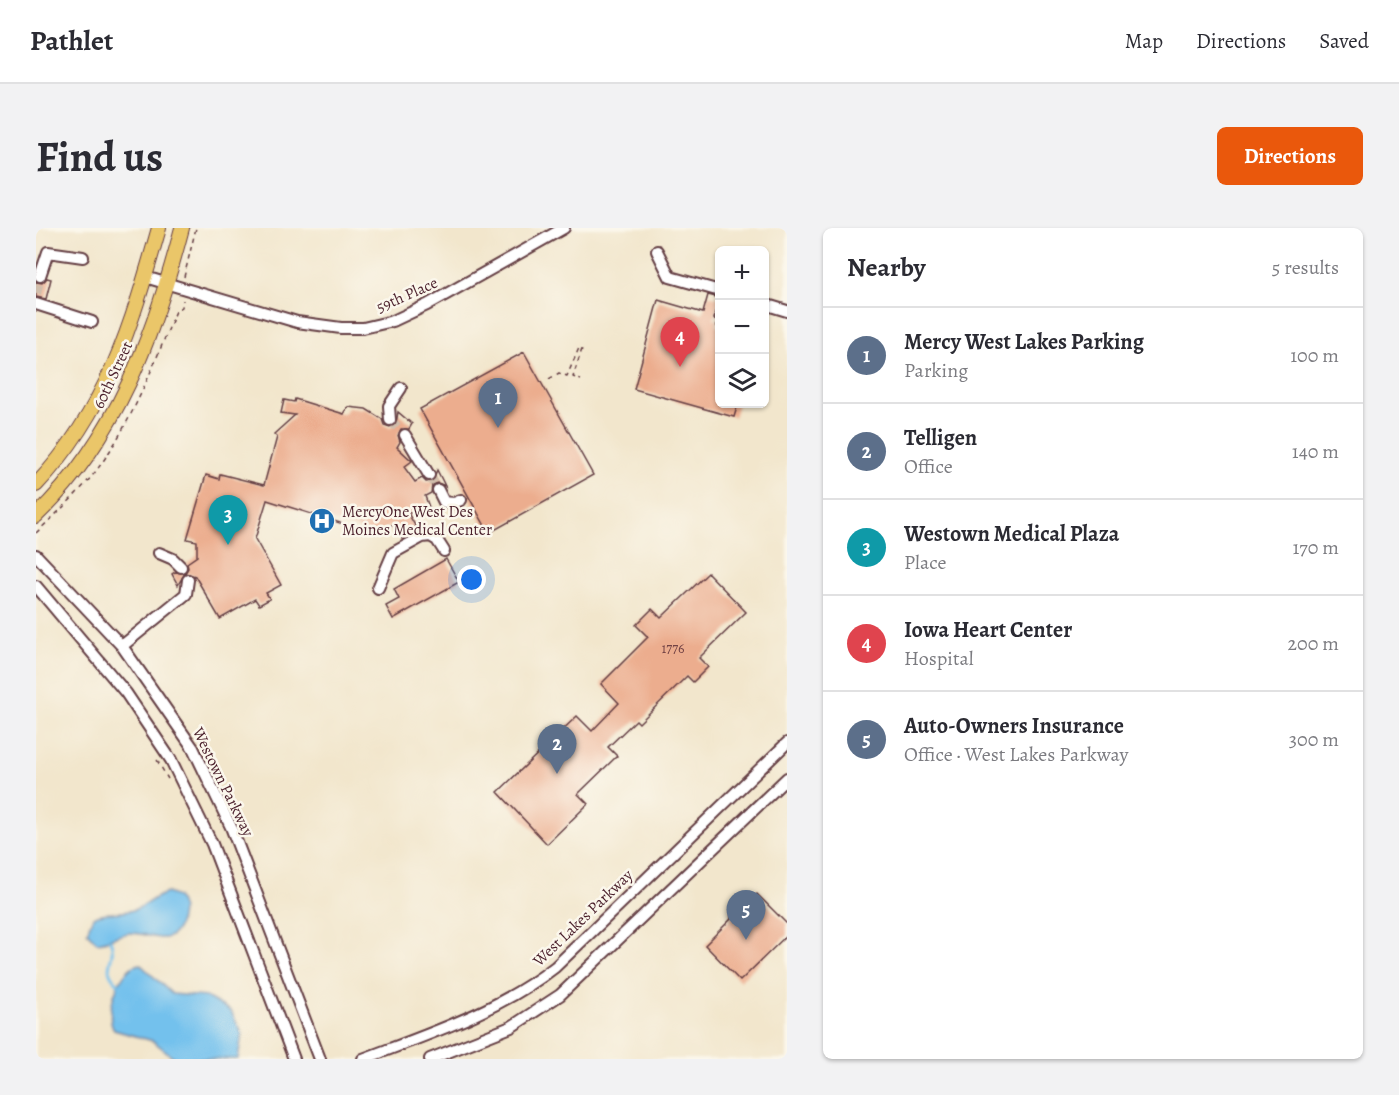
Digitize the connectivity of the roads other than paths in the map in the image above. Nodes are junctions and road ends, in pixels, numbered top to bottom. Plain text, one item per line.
1 (159, 228) edge
2 (182, 228) edge
3 (564, 228) edge
4 (657, 251) dead end
5 (83, 257) dead end
6 (40, 276) dead end
7 (145, 277) junction
8 (166, 283) junction
9 (715, 290) edge
10 (36, 304) edge
11 (769, 305) edge
12 (787, 311) edge
13 (92, 322) dead end
14 (401, 388) dead end
15 (390, 420) dead end
16 (405, 435) tunnel mouth
17 (429, 475) tunnel mouth
18 (36, 485) edge
19 (438, 490) tunnel mouth
20 (461, 500) dead end
21 (36, 516) edge
22 (444, 551) dead end
23 (159, 553) dead end
24 (36, 555) edge
25 (181, 567) dead end
26 (188, 580) dead end
27 (36, 586) edge
28 (378, 588) dead end
29 (122, 646) junction
30 (787, 743) edge
31 (787, 778) edge
32 (294, 1059) edge
33 (320, 1059) edge
34 (363, 1059) edge
35 (430, 1059) edge

1 - 7 main road, 60th Street
2 - 8 main road, 60th Street
3 - 8 street, 59th Place
4 - 9 street
5 - 6 street
7 - 8 street, 59th Place
7 - 18 main road, 60th Street
8 - 21 main road, 60th Street
10 - 13 street
11 - 12 street
14 - 15 street
16 - 17 street
19 - 20 street
22 - 28 street
23 - 25 street
24 - 29 street, Westown Parkway
26 - 29 street
27 - 32 street
29 - 33 street, Westown Parkway
30 - 34 street, West Lakes Parkway
31 - 35 street

